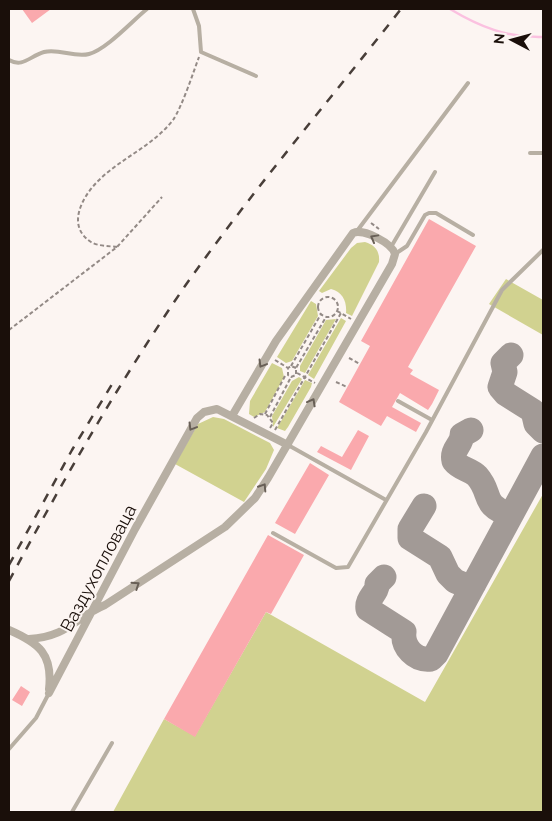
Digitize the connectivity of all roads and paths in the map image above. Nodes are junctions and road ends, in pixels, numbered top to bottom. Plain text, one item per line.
1 (147, 9) edge
2 (193, 9) edge
3 (201, 52) junction
4 (9, 60) edge
5 (256, 76) dead end
6 (468, 83) dead end
7 (530, 153) dead end
8 (543, 153) edge
9 (435, 172) dead end
10 (162, 197) dead end
11 (357, 231) junction
12 (473, 236) dead end
13 (117, 246) junction
14 (543, 250) edge
15 (393, 251) junction
16 (338, 312) junction
17 (341, 313) junction
18 (321, 314) junction
19 (326, 317) junction
20 (351, 319) dead end
21 (9, 330) edge
22 (349, 358) dead end
23 (272, 359) dead end
24 (360, 364) dead end
25 (291, 366) junction
26 (288, 368) junction
27 (296, 368) junction
28 (287, 373) junction
29 (297, 373) junction
30 (291, 377) junction
31 (305, 377) junction
32 (336, 382) dead end
33 (315, 383) dead end
34 (347, 388) dead end
35 (398, 401) dead end
36 (265, 414) junction
37 (232, 416) junction
38 (270, 417) junction
39 (254, 419) dead end
40 (432, 420) junction
41 (270, 428) dead end
42 (275, 430) dead end
43 (288, 444) junction
44 (386, 500) junction
45 (273, 533) dead end
46 (94, 610) junction
47 (9, 630) edge
48 (29, 639) junction
49 (49, 693) junction
50 (112, 743) dead end
51 (9, 749) edge
52 (72, 812) edge

1 - 4 lane
2 - 3 lane
3 - 5 lane
3 - 13 path
6 - 11 lane
7 - 8 lane
9 - 15 lane
10 - 13 path
15 -> 11 street
11 -> 37 street
12 - 15 lane
13 - 21 path
14 - 40 lane
43 -> 15 street
16 - 17 path
16 - 18 path
16 - 19 path
17 - 20 path
17 - 31 path
18 - 19 path
18 - 25 path
19 - 27 path
22 - 24 path
23 - 26 path
25 - 26 path
25 - 27 path
26 - 28 path
27 - 29 path
28 - 30 path
28 - 36 path
29 - 30 path
29 - 31 path
30 - 38 path
31 - 33 path
31 - 42 path
32 - 34 path
35 - 40 lane
36 - 38 path
36 - 39 path
37 - 43 street, Ваздухопловаца
37 -> 46 street, Ваздухопловаца
38 - 41 path
40 - 44 lane
43 - 44 lane
46 -> 43 street
44 - 45 lane
46 - 48 street
46 - 49 street, Ваздухопловаца
47 - 48 street
48 - 49 street
49 - 51 lane
50 - 52 lane

